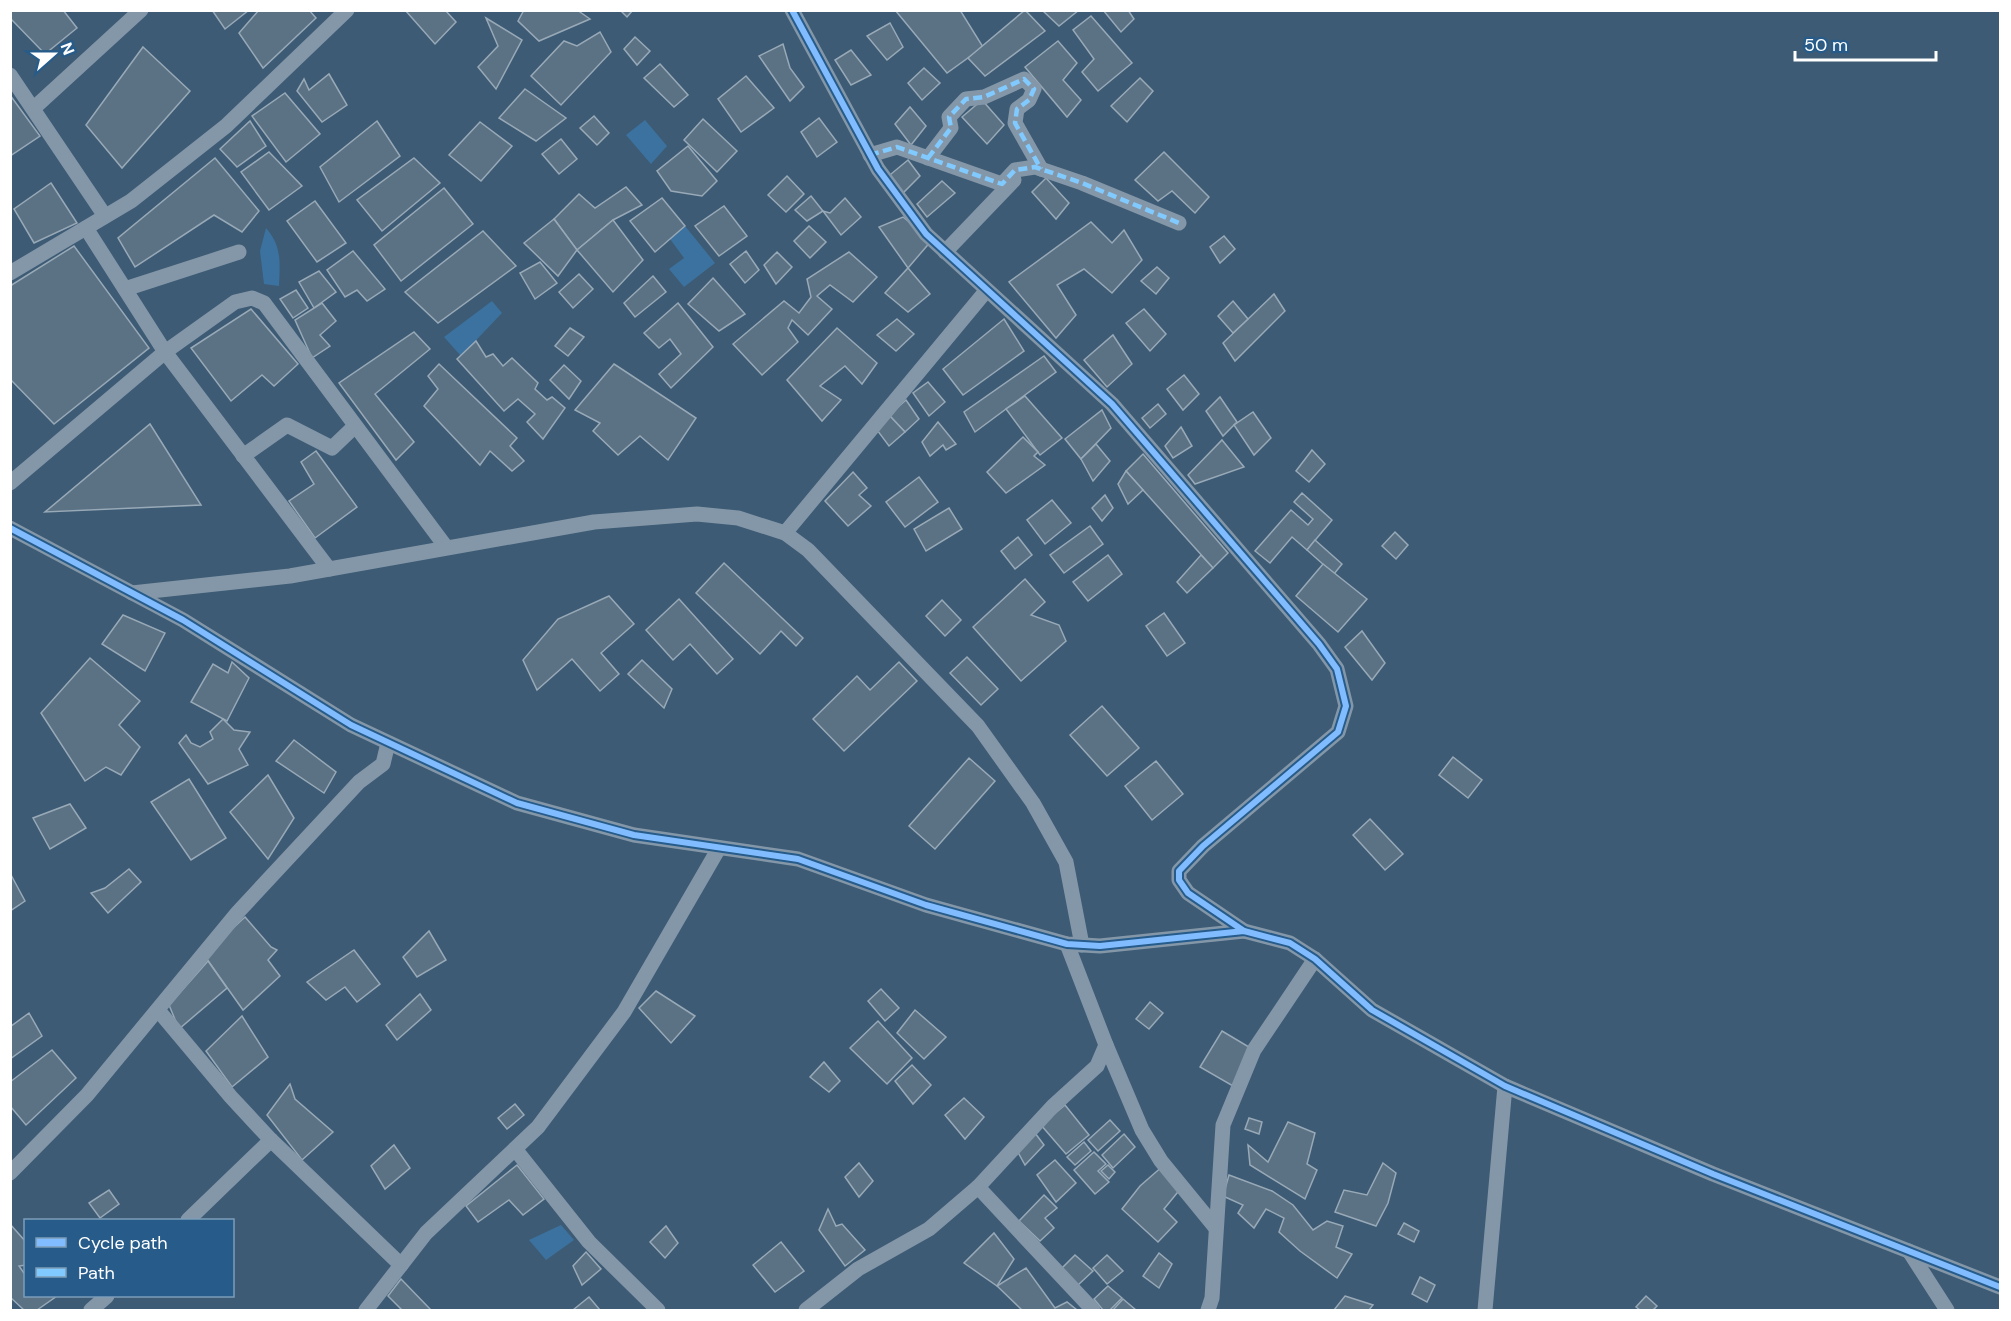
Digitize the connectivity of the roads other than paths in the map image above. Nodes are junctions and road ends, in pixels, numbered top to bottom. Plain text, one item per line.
1 (141, 10) edge
2 (347, 10) edge
3 (792, 10) edge
4 (10, 75) edge
5 (34, 108) junction
6 (870, 155) junction
7 (928, 158) junction
8 (1024, 169) junction
9 (1041, 169) junction
10 (105, 216) junction
11 (1179, 223) dead end
12 (86, 228) junction
13 (239, 252) dead end
14 (945, 252) junction
15 (10, 273) edge
16 (125, 289) junction
17 (986, 291) junction
18 (165, 352) junction
19 (355, 426) junction
20 (243, 456) junction
21 (10, 483) edge
22 (10, 528) edge
23 (785, 533) junction
24 (446, 547) junction
25 (329, 569) junction
26 (132, 593) junction
27 (388, 743) junction
28 (718, 848) junction
29 (1244, 931) junction
30 (1074, 945) junction
31 (1315, 959) junction
32 (158, 1010) junction
33 (1106, 1046) junction
34 (1505, 1086) junction
35 (271, 1140) junction
36 (515, 1149) junction
37 (10, 1173) edge
38 (978, 1186) junction
39 (190, 1219) edge
40 (1215, 1227) junction
41 (1909, 1251) junction
42 (401, 1265) junction
43 (2001, 1287) edge
44 (106, 1297) edge
45 (91, 1311) edge
46 (366, 1311) edge
47 (658, 1311) edge
48 (806, 1311) edge
49 (1093, 1311) edge
50 (1208, 1311) edge
51 (1485, 1311) edge
52 (1947, 1311) edge

1 - 5 street
2 - 10 street
3 - 6 street
4 - 5 street
5 - 10 street
6 - 7 street
6 - 14 street
7 - 8 street
7 - 9 street
8 - 9 street
8 - 14 street
9 - 11 street
10 - 12 street
12 - 15 street
12 - 16 street
13 - 16 street
14 - 17 street
16 - 18 street
17 - 23 street
17 - 29 street
18 - 19 street
18 - 20 street
18 - 21 street
19 - 20 street
19 - 24 street
20 - 25 street
22 - 26 street
23 - 24 street
23 - 30 street
24 - 25 street
25 - 26 street
26 - 27 street
27 - 28 street
27 - 32 street
28 - 30 street
28 - 36 street
29 - 30 street
29 - 31 street
30 - 33 street
31 - 34 street
31 - 40 street
32 - 35 street
32 - 37 street
33 - 38 street
33 - 40 street
34 - 41 street
34 - 51 street
35 - 39 street
35 - 42 street
36 - 42 street
36 - 47 street
38 - 48 street
38 - 49 street
40 - 50 street
41 - 43 street
41 - 52 street
42 - 46 street
44 - 45 street

